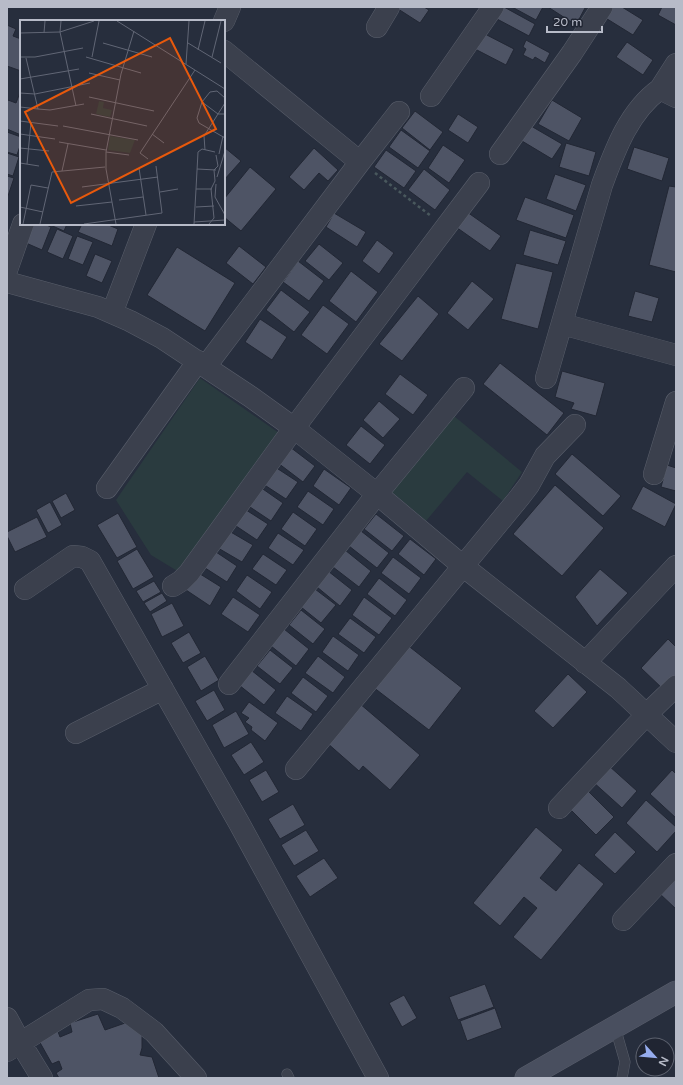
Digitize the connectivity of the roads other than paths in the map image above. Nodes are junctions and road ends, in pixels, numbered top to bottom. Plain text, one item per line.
1 (230, 7) edge
2 (389, 7) edge
3 (493, 7) edge
4 (601, 7) edge
5 (224, 20) edge
6 (377, 27) dead end
7 (225, 52) edge
8 (676, 64) edge
9 (668, 93) edge
10 (431, 96) dead end
11 (399, 112) dead end
12 (500, 154) dead end
13 (360, 162) junction
14 (479, 183) dead end
15 (23, 225) edge
16 (146, 225) edge
17 (7, 270) edge
18 (7, 282) edge
19 (112, 313) junction
20 (562, 324) junction
21 (676, 355) edge
22 (202, 363) junction
23 (546, 378) dead end
24 (464, 388) dead end
25 (676, 402) edge
26 (575, 425) dead end
27 (294, 428) junction
28 (654, 474) dead end
29 (107, 488) dead end
30 (378, 494) junction
31 (676, 566) edge
32 (464, 567) junction
33 (173, 586) dead end
34 (25, 589) dead end
35 (585, 663) junction
36 (229, 684) dead end
37 (676, 686) edge
38 (162, 689) junction
39 (647, 714) junction
40 (76, 733) dead end
41 (676, 742) edge
42 (296, 769) dead end
43 (559, 808) dead end
44 (676, 864) edge
45 (623, 920) dead end
46 (676, 992) edge
47 (7, 1018) edge
48 (615, 1027) junction
49 (13, 1047) edge
50 (189, 1076) edge
51 (42, 1078) edge
52 (378, 1078) edge
53 (526, 1078) edge
54 (622, 1078) edge

1 - 5 street
2 - 6 street
3 - 10 street
4 - 12 street
7 - 13 street
8 - 9 street
9 - 20 street
11 - 13 street
13 - 22 street
14 - 27 street
15 - 17 street
16 - 19 street
18 - 19 street
19 - 22 street
20 - 21 street
20 - 23 street
22 - 27 street
22 - 29 street
24 - 30 street
25 - 28 street
26 - 32 street
27 - 30 street
27 - 33 street
30 - 32 street
30 - 36 street
31 - 35 street
32 - 35 street
32 - 42 street
34 - 38 street
35 - 39 street
37 - 39 street
38 - 40 street
38 - 52 street
39 - 41 street
39 - 43 street
44 - 45 street
46 - 48 main road
47 - 49 street
48 - 53 main road
48 - 54 lane
49 - 50 street
49 - 51 street

